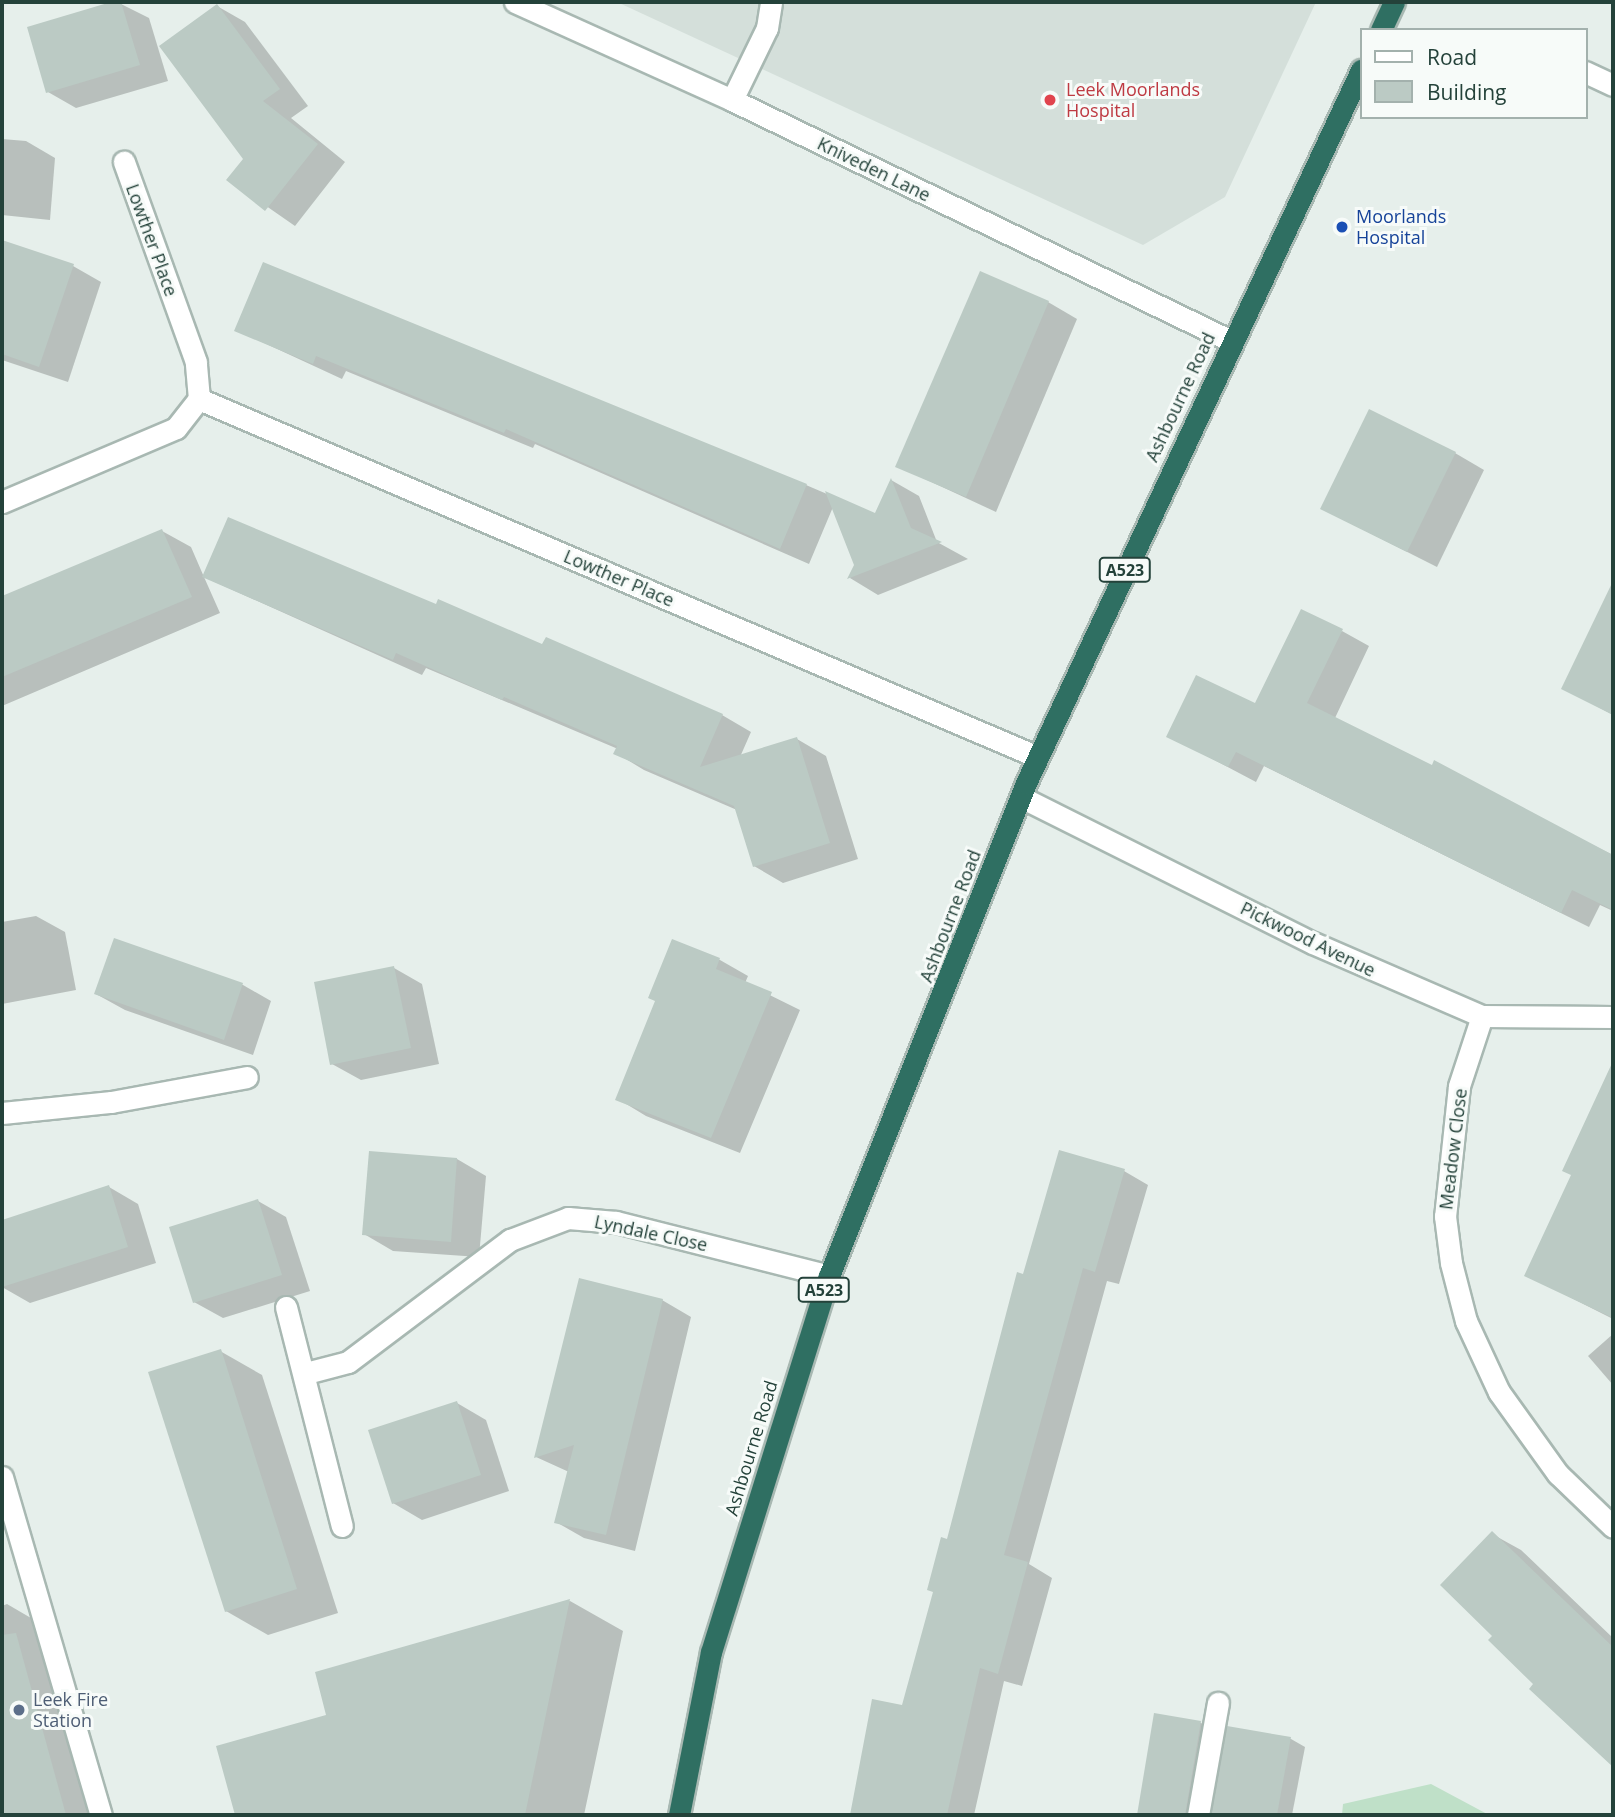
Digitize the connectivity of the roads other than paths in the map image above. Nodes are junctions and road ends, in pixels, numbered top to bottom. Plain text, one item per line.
1 (515, 2) edge
2 (771, 2) edge
3 (1394, 2) edge
4 (1382, 28) edge
5 (1360, 72) edge
6 (1587, 73) edge
7 (1613, 85) edge
8 (732, 100) junction
9 (124, 162) dead end
10 (1231, 341) junction
11 (200, 399) junction
12 (2, 502) edge
13 (1038, 757) junction
14 (1021, 797) junction
15 (1482, 1016) junction
16 (1613, 1017) edge
17 (247, 1077) dead end
18 (2, 1113) edge
19 (829, 1276) junction
20 (286, 1307) dead end
21 (306, 1373) junction
22 (2, 1477) edge
23 (342, 1526) dead end
24 (1613, 1527) edge
25 (1218, 1703) dead end
26 (102, 1815) edge
27 (679, 1815) edge
28 (1198, 1815) edge

1 - 8 street, Kniveden Lane
2 - 8 street
3 - 4 highway
5 - 10 highway, Ashbourne Road / A523
6 - 7 street
8 - 10 street, Kniveden Lane
9 - 11 street, Lowther Place
10 - 13 highway, Ashbourne Road / A523
11 - 12 street
11 - 13 street, Lowther Place
13 - 14 highway, Ashbourne Road / A523
14 - 15 street, Pickwood Avenue
14 - 19 highway, Ashbourne Road / A523
15 - 16 street, Pickwood Avenue
15 - 24 street, Meadow Close
17 - 18 street
19 - 21 street, Lyndale Close
19 - 27 highway, Ashbourne Road / A523
20 - 21 street
21 - 23 street
22 - 26 street
25 - 28 street

